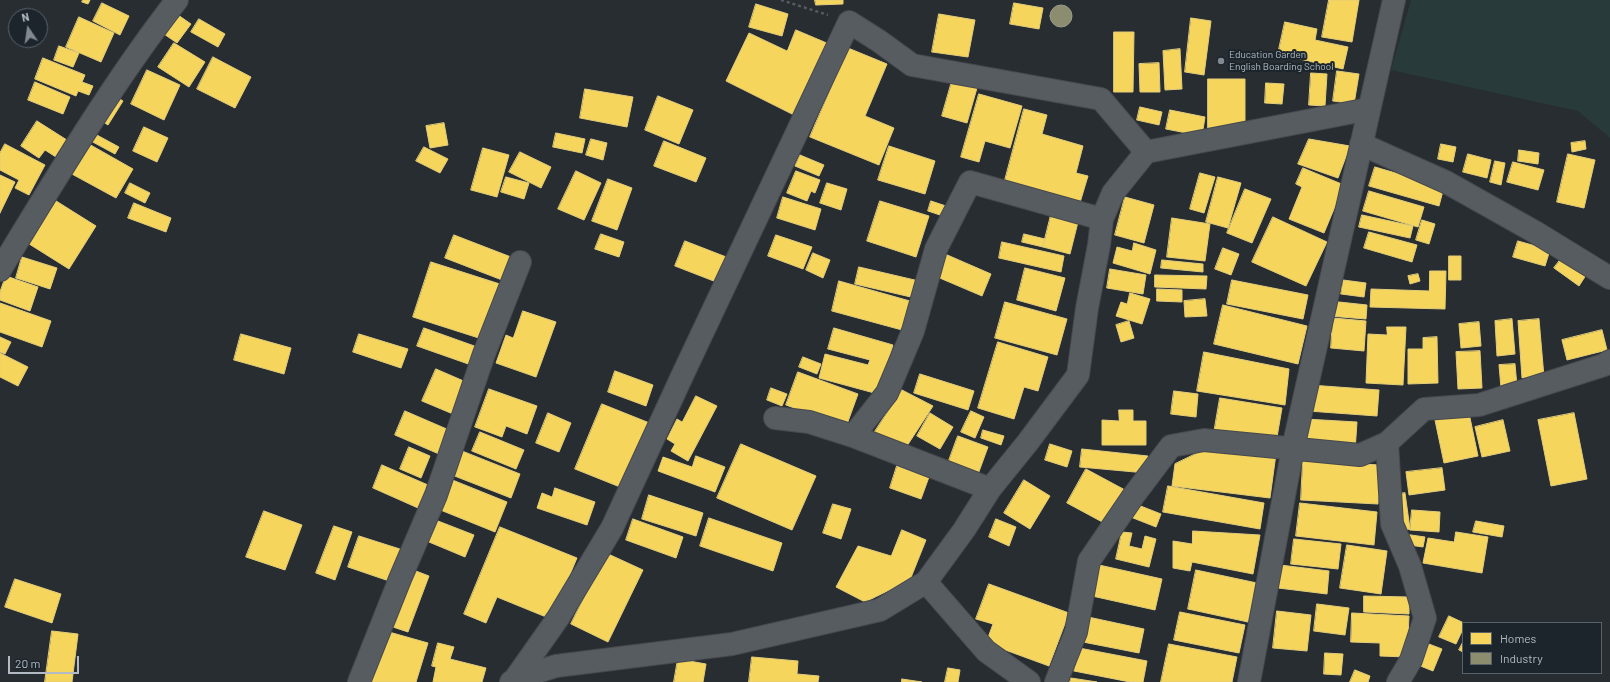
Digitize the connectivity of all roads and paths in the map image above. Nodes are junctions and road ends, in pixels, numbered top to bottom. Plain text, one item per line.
1 (177, 0) edge
2 (781, 0) edge
3 (1394, 0) edge
4 (849, 22) junction
5 (1369, 109) junction
6 (1361, 144) junction
7 (1146, 152) junction
8 (1102, 219) junction
9 (520, 262) dead end
10 (0, 270) edge
11 (1610, 278) edge
12 (1610, 362) edge
13 (775, 418) dead end
14 (853, 436) junction
15 (1387, 443) junction
16 (1293, 448) junction
17 (990, 489) junction
18 (926, 582) junction
19 (513, 680) edge
20 (359, 682) edge
21 (1029, 682) edge
22 (1056, 682) edge
23 (1249, 682) edge
24 (1398, 682) edge

1 - 10 street
2 - 4 path
3 - 5 street
4 - 7 street
4 - 19 street
5 - 6 street
5 - 7 street
6 - 11 street
6 - 16 street
7 - 8 street
8 - 14 street
8 - 17 street
9 - 20 street
12 - 15 street
13 - 14 street
14 - 17 street
15 - 16 street
15 - 24 street
16 - 22 street
16 - 23 street
17 - 18 street
18 - 19 street
18 - 21 street

